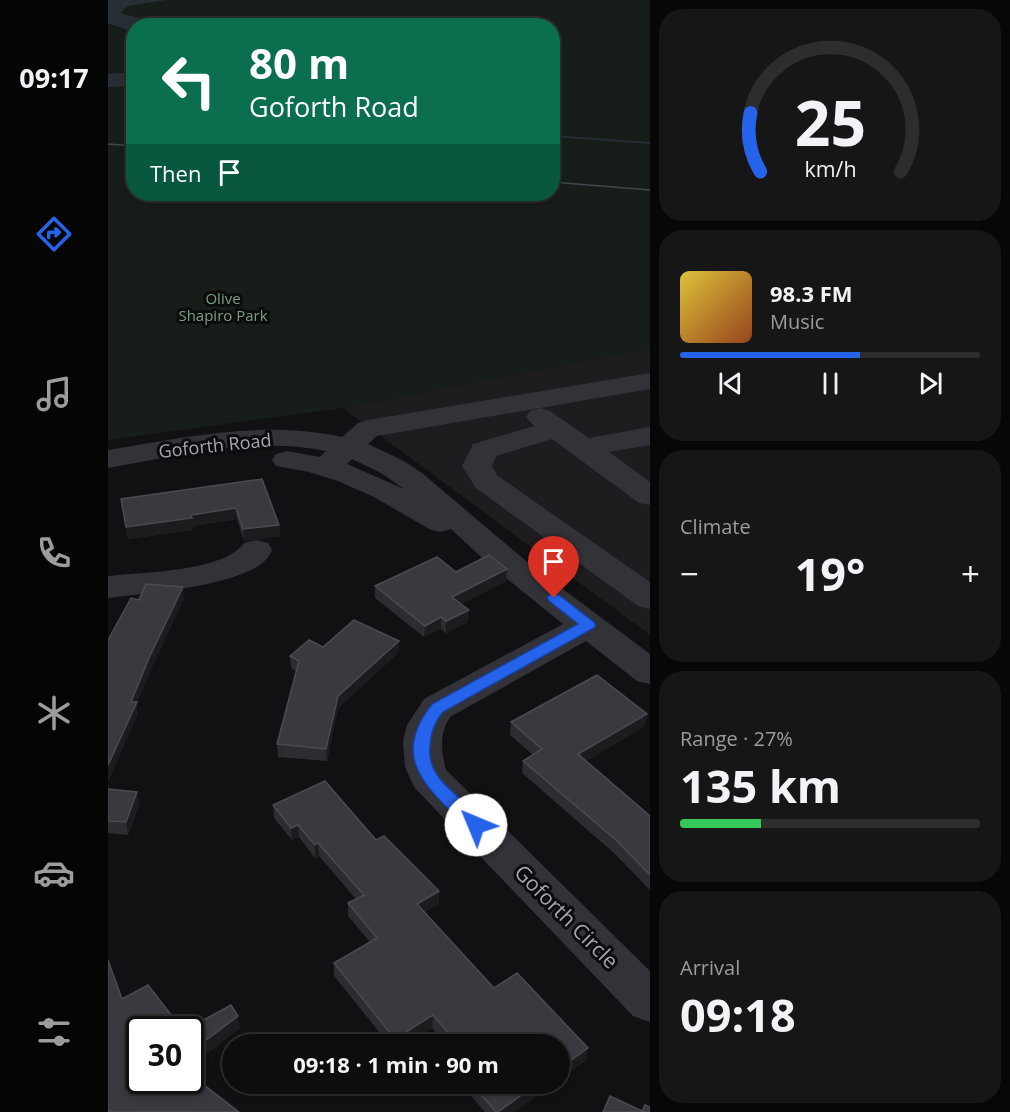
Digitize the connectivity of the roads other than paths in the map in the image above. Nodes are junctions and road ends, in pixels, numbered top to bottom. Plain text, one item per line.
1 (650, 381) edge
2 (522, 404) junction
3 (557, 429) junction
4 (650, 436) edge
5 (584, 448) junction
6 (338, 456) junction
7 (108, 459) edge
8 (108, 473) edge
9 (650, 496) edge
10 (256, 550) dead end
11 (108, 587) edge
12 (650, 598) edge
13 (588, 625) junction
14 (650, 672) edge
15 (650, 1002) edge

1 - 2 street
2 - 3 street
2 - 6 street
3 - 5 street
3 - 12 street
4 - 5 street
5 - 9 street
6 - 7 street, Goforth Road
6 - 8 street, Goforth Road
6 - 13 street, Goforth Road
10 - 11 street
13 - 14 street, Goforth Road
13 - 15 street, Goforth Circle

